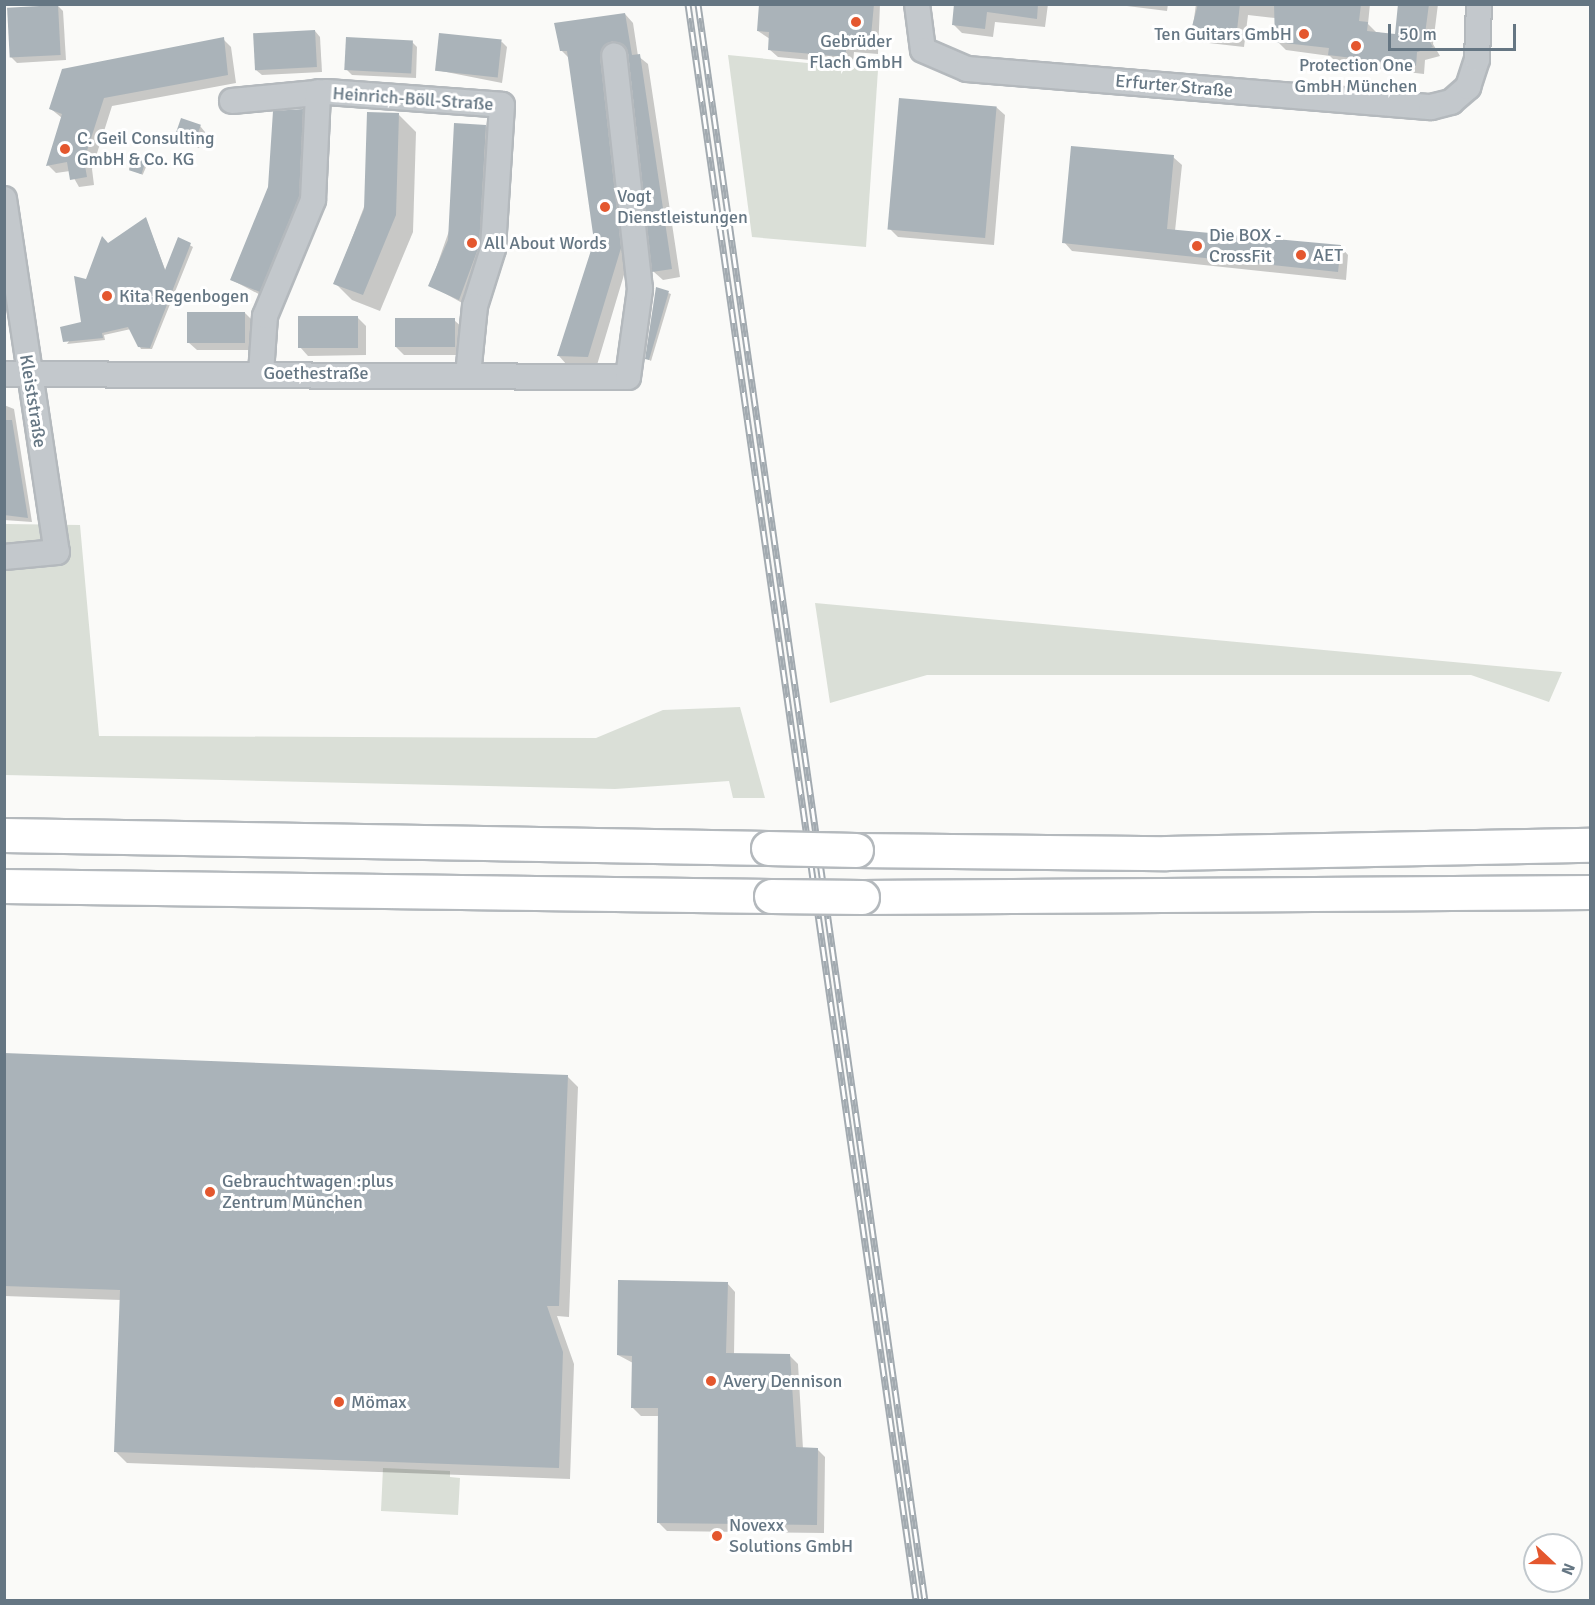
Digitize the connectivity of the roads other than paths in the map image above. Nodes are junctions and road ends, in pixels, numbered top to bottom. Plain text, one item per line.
1 (917, 4) edge
2 (1479, 4) edge
3 (614, 55) dead end
4 (318, 92) junction
5 (232, 101) dead end
6 (4, 199) edge
7 (261, 373) junction
8 (4, 374) edge
9 (29, 375) junction
10 (468, 375) junction
11 (4, 557) edge
12 (4, 835) edge
13 (1590, 845) edge
14 (4, 886) edge
15 (1590, 892) edge

1 - 2 street, Erfurter Straße
3 - 10 street, Goethestraße
4 - 5 street, Heinrich-Böll-Straße
4 - 7 street
4 - 10 street, Heinrich-Böll-Straße
6 - 9 street, Kleiststraße
7 - 9 street, Goethestraße
7 - 10 street, Goethestraße
8 - 9 street, Goethestraße
9 - 11 street, Kleiststraße
12 - 13 highway, bridge
14 - 15 highway, bridge

